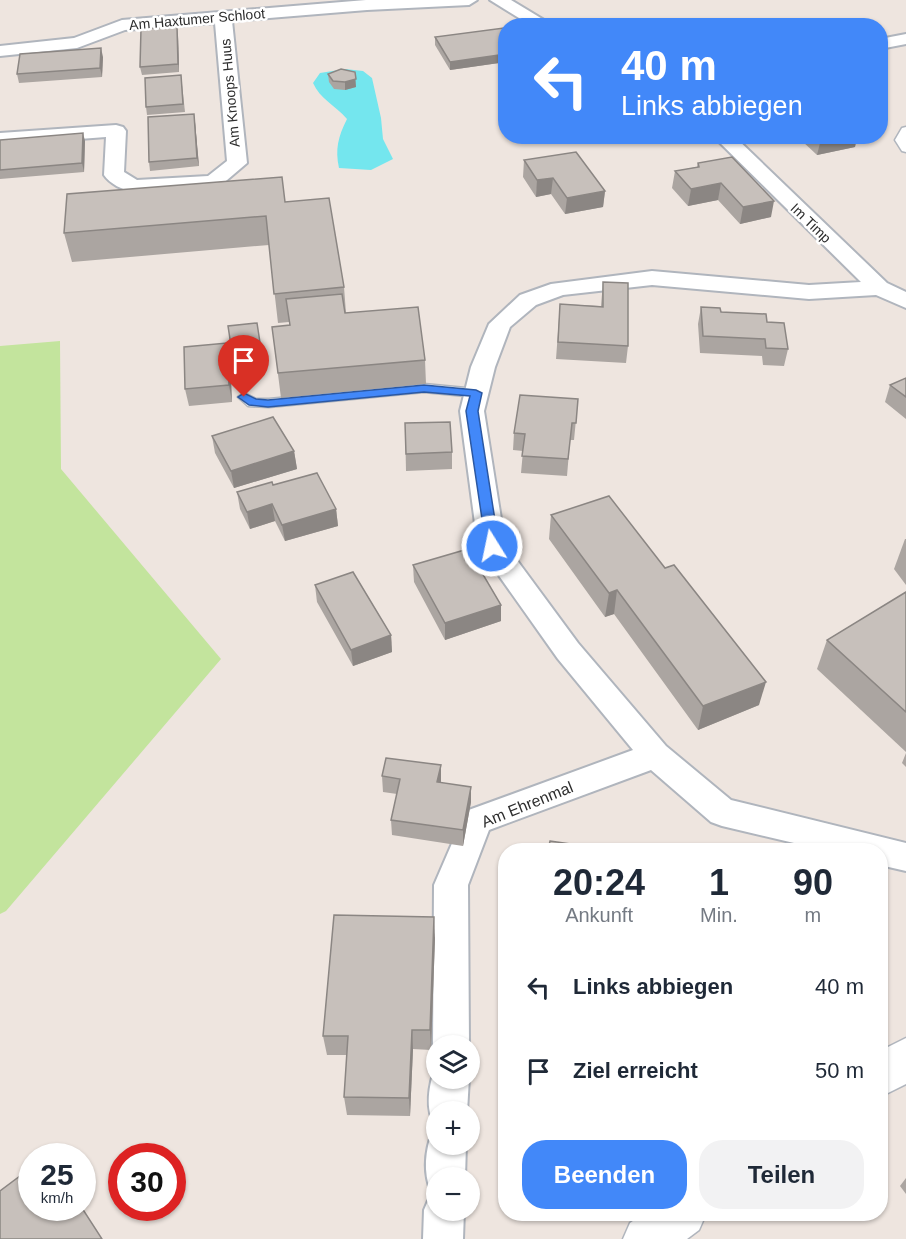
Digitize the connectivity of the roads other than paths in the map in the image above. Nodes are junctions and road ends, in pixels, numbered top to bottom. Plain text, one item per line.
1 (469, 0) edge
2 (498, 0) edge
3 (223, 18) junction
4 (531, 18) edge
5 (906, 39) edge
6 (888, 42) edge
7 (0, 51) edge
8 (906, 130) edge
9 (0, 139) edge
10 (730, 144) edge
11 (906, 149) edge
12 (879, 288) junction
13 (906, 301) edge
14 (476, 393) junction
15 (244, 397) dead end
16 (655, 755) junction
17 (848, 843) edge
18 (888, 853) edge
19 (906, 857) edge
20 (451, 1035) edge
21 (906, 1059) edge
22 (888, 1071) edge
23 (444, 1221) edge
24 (673, 1221) edge
25 (443, 1239) edge
26 (646, 1239) edge

1 - 3 street, Am Haxtumer Schloot
2 - 4 street
3 - 7 street, Am Haxtumer Schloot
3 - 9 street, Am Knoops Huus
5 - 6 street
8 - 11 lane
10 - 12 street, Im Timp
12 - 13 street, Im Timp
12 - 14 street
14 - 15 lane
14 - 16 street
16 - 17 street
16 - 20 street, Am Ehrenmal
18 - 19 street
21 - 22 main road
23 - 25 street
24 - 26 main road

